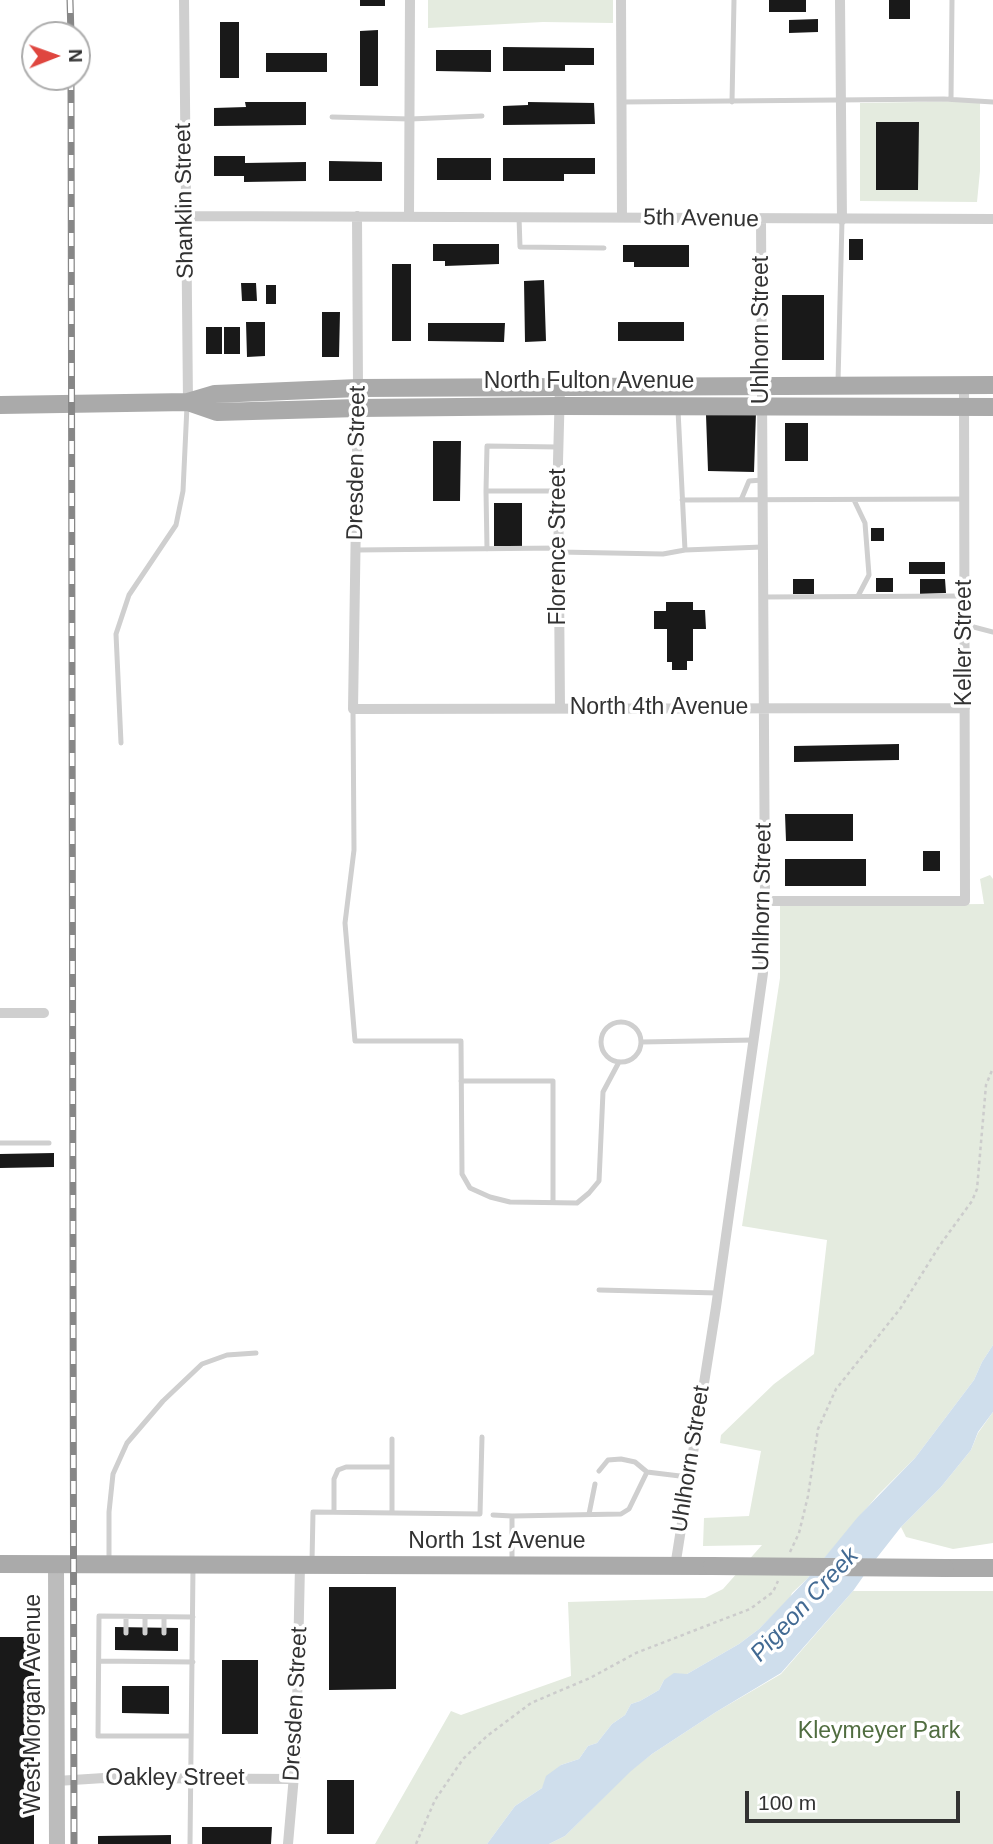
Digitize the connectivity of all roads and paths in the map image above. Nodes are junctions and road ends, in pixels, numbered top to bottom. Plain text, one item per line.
1 (184, 0) edge
2 (410, 0) edge
3 (621, 0) edge
4 (734, 0) edge
5 (840, 0) edge
6 (952, 0) edge
7 (951, 99) junction
8 (841, 101) junction
9 (622, 102) junction
10 (733, 102) junction
11 (993, 102) edge
12 (482, 116) dead end
13 (332, 117) dead end
14 (411, 119) junction
15 (185, 216) junction
16 (357, 216) junction
17 (409, 216) junction
18 (519, 217) junction
19 (622, 217) junction
20 (993, 219) edge
21 (761, 220) junction
22 (842, 220) junction
23 (604, 248) dead end
24 (837, 385) junction
25 (964, 385) junction
26 (993, 385) edge
27 (761, 386) junction
28 (560, 387) junction
29 (358, 388) junction
30 (188, 401) junction
31 (0, 405) edge
32 (559, 406) junction
33 (762, 406) junction
34 (678, 407) junction
35 (993, 407) edge
36 (358, 408) junction
37 (964, 408) junction
38 (558, 447) junction
39 (762, 480) junction
40 (486, 491) junction
41 (558, 492) junction
42 (682, 499) junction
43 (854, 499) junction
44 (964, 499) junction
45 (741, 500) junction
46 (762, 500) junction
47 (762, 547) junction
48 (486, 549) junction
49 (356, 550) junction
50 (559, 550) junction
51 (685, 550) junction
52 (858, 596) junction
53 (965, 596) junction
54 (763, 597) junction
55 (966, 625) junction
56 (993, 632) edge
57 (560, 708) junction
58 (965, 708) junction
59 (354, 709) junction
60 (764, 709) junction
61 (121, 743) dead end
62 (765, 901) junction
63 (0, 1013) edge
64 (44, 1013) dead end
65 (754, 1040) junction
66 (641, 1042) junction
67 (619, 1062) junction
68 (993, 1068) edge
69 (461, 1081) junction
70 (0, 1143) edge
71 (49, 1143) dead end
72 (553, 1202) junction
73 (599, 1290) dead end
74 (718, 1293) junction
75 (256, 1353) dead end
76 (482, 1437) dead end
77 (392, 1439) dead end
78 (392, 1467) junction
79 (599, 1471) dead end
80 (647, 1472) junction
81 (688, 1477) junction
82 (595, 1484) dead end
83 (334, 1512) junction
84 (392, 1513) junction
85 (589, 1514) junction
86 (493, 1515) dead end
87 (512, 1516) junction
88 (788, 1557) dead end
89 (0, 1564) edge
90 (57, 1564) junction
91 (109, 1564) junction
92 (193, 1564) junction
93 (306, 1565) junction
94 (512, 1566) junction
95 (674, 1567) junction
96 (993, 1568) edge
97 (778, 1581) dead end
98 (126, 1616) junction
99 (145, 1617) junction
100 (164, 1617) junction
101 (193, 1617) junction
102 (127, 1633) dead end
103 (145, 1633) dead end
104 (164, 1633) dead end
105 (99, 1661) junction
106 (193, 1662) junction
107 (191, 1736) junction
108 (190, 1778) junction
109 (293, 1779) junction
110 (57, 1781) junction
111 (57, 1844) edge
112 (190, 1844) edge
113 (288, 1844) edge
114 (416, 1844) edge

1 - 15 street, Shanklin Street
2 - 14 street
3 - 9 street
4 - 10 lane
5 - 8 street
6 - 7 lane
7 - 8 lane
7 - 11 lane
8 - 10 lane
8 - 22 street
9 - 10 lane
9 - 19 street
12 - 14 lane
13 - 14 lane
14 - 17 street
15 - 16 street
15 - 30 street, Shanklin Street
16 - 17 street, 5th Avenue
16 - 29 street, Dresden Street
17 - 18 street, 5th Avenue
18 - 19 street, 5th Avenue
18 - 23 lane
19 - 21 street, 5th Avenue
20 - 22 street, 5th Avenue
21 - 22 street, 5th Avenue
21 - 27 street, Uhlhorn Street
22 - 24 lane
24 - 25 main road, North Fulton Avenue
24 - 27 main road, North Fulton Avenue
25 - 26 main road, North Fulton Avenue
25 - 37 street, Keller Street
27 - 28 main road, North Fulton Avenue
27 - 33 street, Uhlhorn Street
28 - 29 main road, North Fulton Avenue
28 - 32 street, Florence Street
29 - 30 main road, North Fulton Avenue
29 - 36 street, Dresden Street
30 - 31 main road, North Fulton Avenue
30 - 36 main road, North Fulton Avenue
30 - 61 lane
32 - 34 main road, North Fulton Avenue
32 - 36 main road, North Fulton Avenue
32 - 38 street, Florence Street
33 - 34 main road, North Fulton Avenue
33 - 37 main road, North Fulton Avenue
33 - 39 street, Uhlhorn Street
34 - 42 lane
35 - 37 main road, North Fulton Avenue
36 - 49 street, Dresden Street
37 - 44 street, Keller Street
38 - 40 lane
38 - 41 street, Florence Street
39 - 45 lane
39 - 46 street, Uhlhorn Street
40 - 41 lane
40 - 48 lane
41 - 50 street, Florence Street
42 - 45 lane
42 - 51 lane
43 - 44 lane
43 - 46 lane
43 - 52 lane
44 - 53 street, Keller Street
45 - 46 lane
46 - 47 street, Uhlhorn Street
47 - 51 lane
47 - 54 street, Uhlhorn Street
48 - 49 lane
48 - 50 lane
49 - 59 street, Dresden Street
50 - 51 lane
50 - 57 street, Florence Street
52 - 53 lane
52 - 54 lane
53 - 55 street, Keller Street
54 - 60 street, Uhlhorn Street
55 - 56 lane
55 - 58 street, Keller Street
57 - 59 street, North 4th Avenue
57 - 60 street, North 4th Avenue
58 - 60 street, North 4th Avenue
58 - 62 street, Keller Street
59 - 69 lane
60 - 62 street, Uhlhorn Street
62 - 65 street, Uhlhorn Street
63 - 64 street
65 - 66 lane
65 - 74 street, Uhlhorn Street
66 - 67 lane
66 - 67 lane
67 - 72 lane
68 - 88 path
69 - 72 lane
69 - 72 lane
70 - 71 lane
73 - 74 lane
74 - 81 street, Uhlhorn Street
75 - 91 lane
76 - 84 lane
77 - 78 lane
78 - 83 lane
78 - 84 lane
79 - 80 lane
80 - 81 lane
80 - 85 lane
81 - 95 street, Uhlhorn Street
82 - 85 lane
83 - 84 lane
83 - 93 lane
85 - 87 lane
86 - 87 lane
87 - 94 lane
89 - 90 main road, North 1st Avenue
90 - 91 main road, North 1st Avenue
90 - 110 street, West Morgan Avenue
91 - 92 main road, North 1st Avenue
92 - 93 main road, North 1st Avenue
92 - 101 lane
93 - 94 main road, North 1st Avenue
93 - 109 street, Dresden Street
94 - 95 main road, North 1st Avenue
95 - 96 main road, North 1st Avenue, bridge
97 - 114 path
98 - 99 lane
98 - 102 lane
98 - 105 lane
99 - 100 lane
99 - 103 lane
100 - 101 lane
100 - 104 lane
101 - 106 lane
105 - 106 lane
105 - 107 lane
106 - 107 lane
107 - 108 lane
108 - 109 street, Oakley Street
108 - 110 street, Oakley Street
108 - 112 lane
109 - 113 street, Dresden Street
110 - 111 street, West Morgan Avenue

